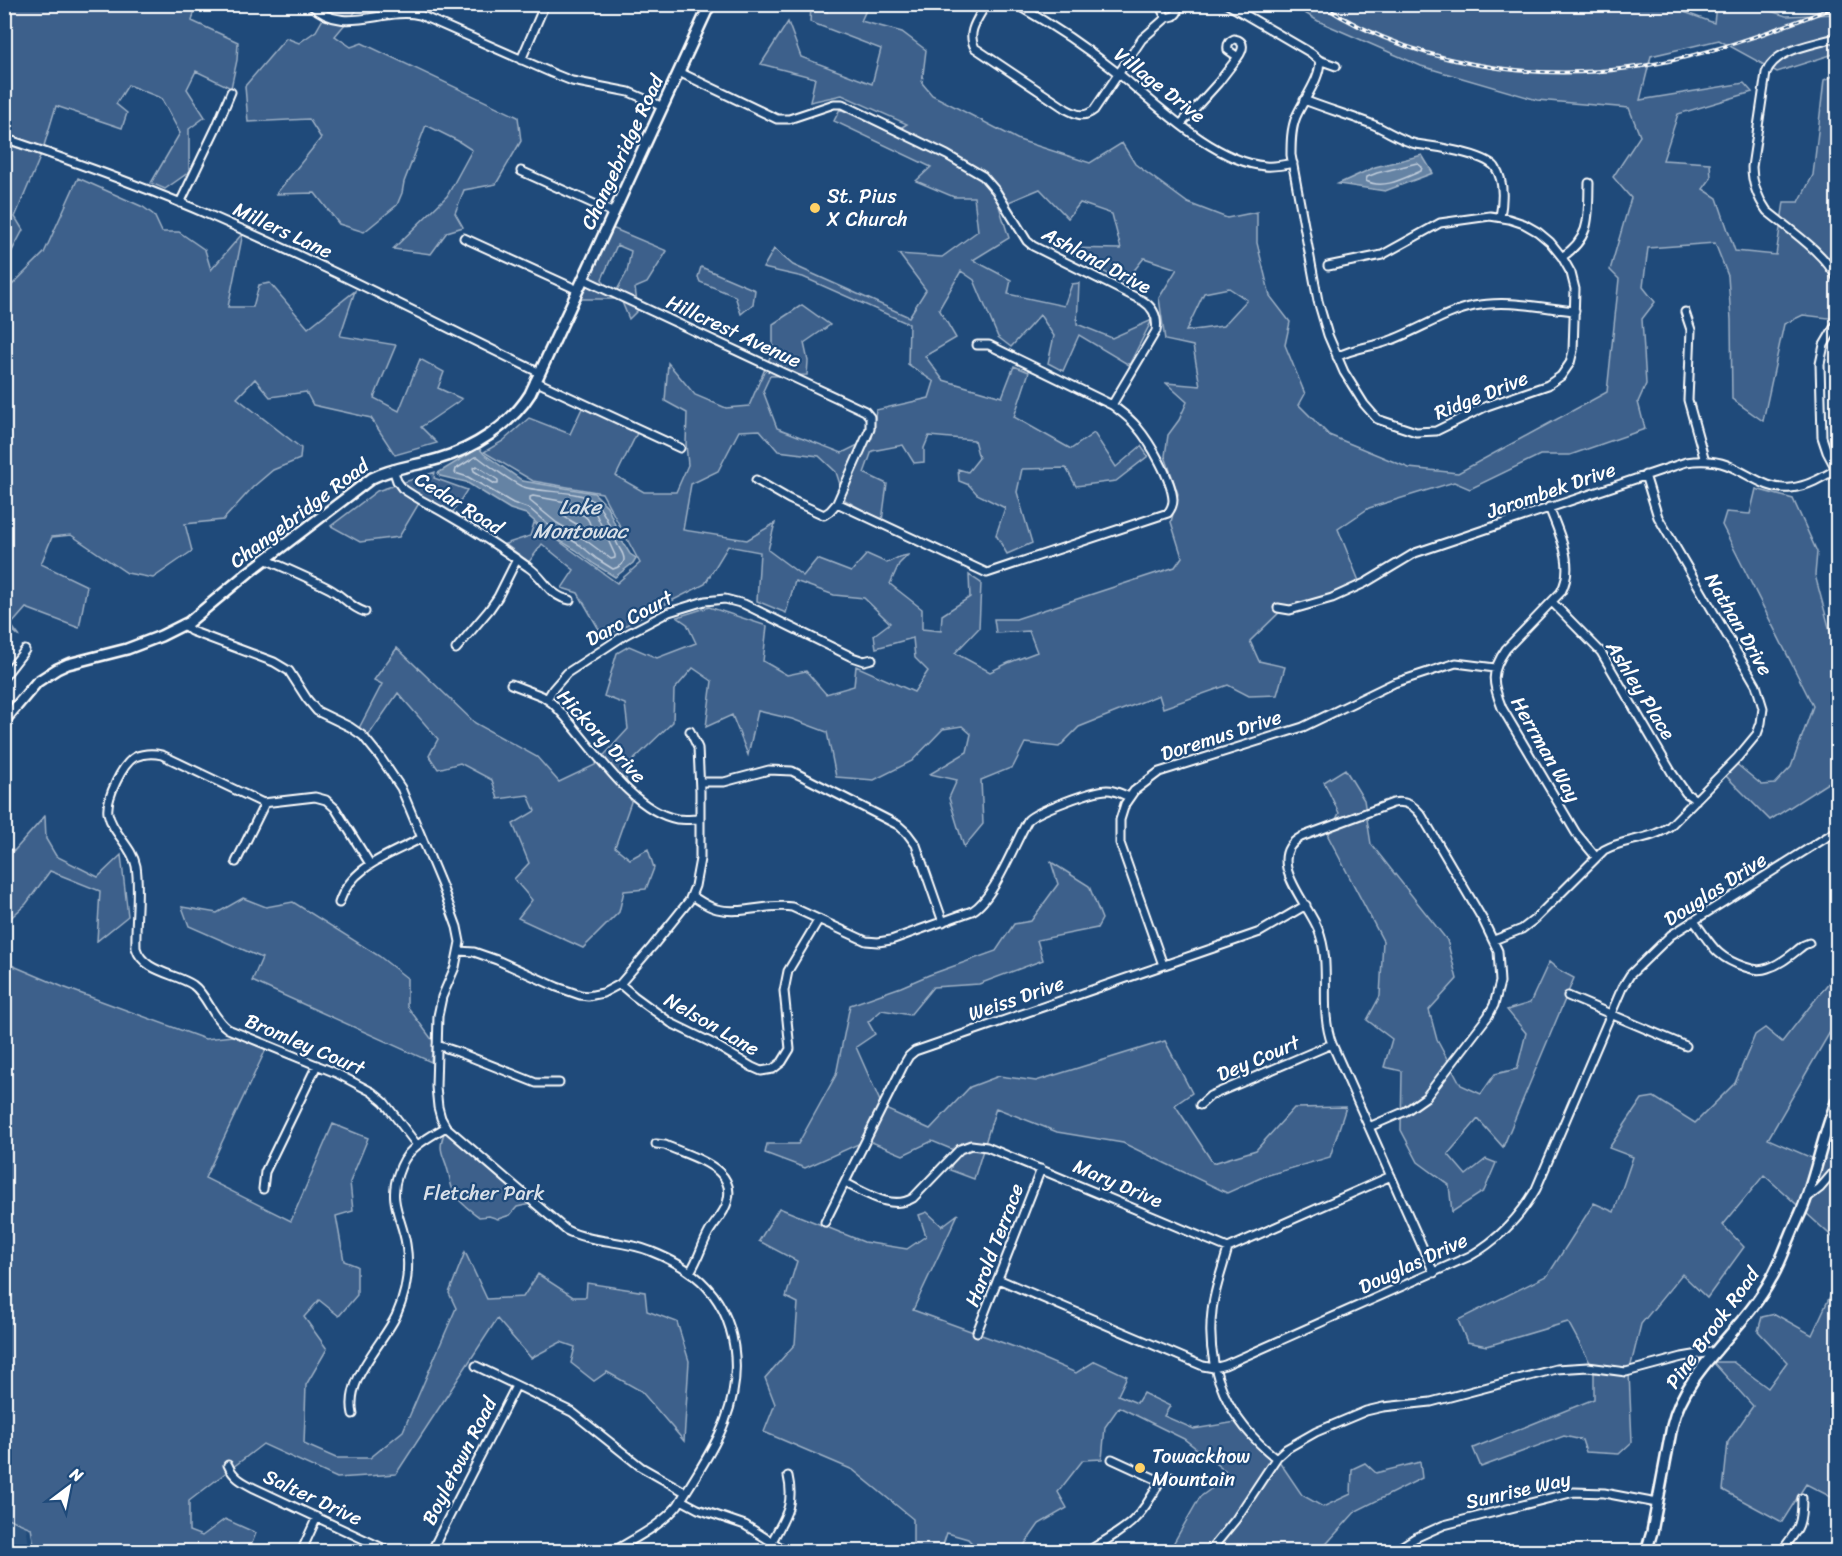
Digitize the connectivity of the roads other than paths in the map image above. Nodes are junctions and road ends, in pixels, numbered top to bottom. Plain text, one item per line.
1 (310, 4) edge
2 (545, 4) edge
3 (710, 4) edge
4 (986, 4) edge
5 (1015, 4) edge
6 (1163, 4) edge
7 (1177, 4) edge
8 (1227, 4) edge
9 (1166, 18) junction
10 (1838, 37) edge
11 (1238, 57) dead end
12 (521, 60) junction
13 (1319, 60) junction
14 (1336, 66) dead end
15 (679, 72) junction
16 (1118, 74) junction
17 (231, 92) dead end
18 (1304, 100) junction
19 (663, 107) junction
20 (1180, 124) junction
21 (4, 138) edge
22 (1293, 163) junction
23 (521, 171) dead end
24 (1589, 183) dead end
25 (180, 203) junction
26 (614, 213) junction
27 (1500, 217) junction
28 (464, 238) dead end
29 (1562, 257) junction
30 (1328, 266) dead end
31 (583, 279) junction
32 (1838, 280) edge
33 (578, 290) junction
34 (1575, 311) junction
35 (1685, 312) dead end
36 (1838, 321) edge
37 (977, 345) dead end
38 (1337, 357) junction
39 (538, 377) junction
40 (1112, 405) junction
41 (680, 448) dead end
42 (1705, 461) junction
43 (1837, 468) edge
44 (393, 469) junction
45 (1645, 475) junction
46 (756, 480) dead end
47 (837, 503) junction
48 (1549, 507) junction
49 (517, 559) junction
50 (266, 560) junction
51 (570, 600) dead end
52 (1552, 602) junction
53 (1278, 608) dead end
54 (365, 612) dead end
55 (183, 624) junction
56 (456, 649) dead end
57 (25, 650) dead end
58 (872, 659) dead end
59 (1495, 668) junction
60 (4, 677) edge
61 (512, 684) dead end
62 (547, 699) junction
63 (5, 718) edge
64 (690, 731) dead end
65 (700, 782) junction
66 (1129, 797) junction
67 (1696, 800) junction
68 (265, 803) junction
69 (700, 819) junction
70 (1838, 830) edge
71 (422, 838) junction
72 (1596, 857) junction
73 (236, 862) dead end
74 (370, 864) junction
75 (692, 896) junction
76 (339, 903) dead end
77 (1306, 905) junction
78 (819, 919) junction
79 (1694, 921) junction
80 (943, 922) junction
81 (1494, 940) junction
82 (1809, 944) dead end
83 (459, 951) junction
84 (1163, 964) junction
85 (620, 984) junction
86 (1568, 996) dead end
87 (1611, 1014) junction
88 (1332, 1044) junction
89 (437, 1045) junction
90 (1686, 1046) dead end
91 (317, 1065) junction
92 (559, 1083) dead end
93 (1838, 1098) edge
94 (1200, 1105) dead end
95 (446, 1127) junction
96 (1369, 1127) junction
97 (656, 1144) dead end
98 (417, 1145) junction
99 (1838, 1167) edge
100 (1041, 1169) junction
101 (1391, 1176) junction
102 (845, 1182) junction
103 (263, 1189) dead end
104 (1807, 1198) junction
105 (825, 1222) dead end
106 (1228, 1248) junction
107 (690, 1272) junction
108 (1434, 1273) junction
109 (998, 1279) junction
110 (977, 1332) dead end
111 (1718, 1350) junction
112 (476, 1366) dead end
113 (1214, 1368) junction
114 (516, 1386) junction
115 (354, 1414) dead end
116 (1276, 1458) junction
117 (1112, 1459) dead end
118 (228, 1465) dead end
119 (789, 1476) dead end
120 (1171, 1477) dead end
121 (1160, 1481) junction
122 (685, 1492) junction
123 (1802, 1498) dead end
124 (681, 1500) junction
125 (1657, 1503) junction
126 (317, 1517) junction
127 (772, 1540) junction
128 (301, 1551) edge
129 (391, 1551) edge
130 (431, 1551) edge
131 (612, 1551) edge
132 (767, 1551) edge
133 (788, 1551) edge
134 (1086, 1551) edge
135 (1209, 1551) edge
136 (1393, 1551) edge
137 (1646, 1551) edge
138 (1781, 1551) edge

1 - 12 street
2 - 12 street
3 - 15 main road, Changebridge Road
4 - 16 street
5 - 16 street, Village Drive
6 - 9 street
7 - 9 street
8 - 13 street
9 - 16 street
10 - 32 street
11 - 20 street
12 - 19 street
13 - 14 street
13 - 18 street, Ridge Drive
15 - 19 main road, Changebridge Road
15 - 40 street, Ashland Drive
16 - 20 street, Village Drive
17 - 25 street
18 - 22 street, Ridge Drive
18 - 27 street
19 - 26 main road, Changebridge Road
20 - 22 street, Village Drive
21 - 25 street, Millers Lane
22 - 38 street, Ridge Drive
23 - 26 street
24 - 29 street
25 - 39 street, Millers Lane
26 - 31 main road, Changebridge Road
27 - 29 street, Ridge Drive
27 - 30 street, Ridge Drive
28 - 33 street
29 - 34 street, Ridge Drive
31 - 33 main road, Changebridge Road
31 - 47 street, Hillcrest Avenue
33 - 39 main road, Changebridge Road
34 - 38 street
34 - 38 street, Ridge Drive
35 - 42 street
36 - 43 street
37 - 40 street
39 - 41 street, Millers Lane
39 - 44 main road, Changebridge Road
40 - 47 street
42 - 43 street, Jarombek Drive
42 - 45 street, Jarombek Drive
44 - 49 street, Cedar Road
44 - 50 main road, Changebridge Road
45 - 48 street, Jarombek Drive
45 - 67 street, Nathan Drive
46 - 47 street
48 - 52 street
48 - 53 street, Jarombek Drive
49 - 51 street, Cedar Road
49 - 56 street
50 - 54 street
50 - 55 main road, Changebridge Road
52 - 59 street
52 - 67 street, Ashley Place
55 - 63 main road, Changebridge Road
55 - 71 street
57 - 60 street
58 - 62 street, Daro Court
59 - 66 street, Doremus Drive
59 - 72 street, Herrman Way
61 - 62 street, Hickory Drive
62 - 69 street, Hickory Drive
64 - 65 street
65 - 69 street
65 - 80 street
66 - 80 street
66 - 84 street
67 - 72 street, Nathan Drive
68 - 73 street
68 - 74 street
68 - 91 street, Bromley Court
69 - 75 street
70 - 79 street, Douglas Drive
71 - 74 street
71 - 83 street
72 - 81 street
74 - 76 street
75 - 78 street
75 - 85 street
77 - 81 street
77 - 84 street, Weiss Drive
77 - 88 street
78 - 80 street
78 - 85 street, Nelson Lane
79 - 82 street
79 - 87 street, Douglas Drive
81 - 96 street
83 - 85 street
83 - 89 street
84 - 102 street, Weiss Drive
86 - 87 street
87 - 90 street
87 - 108 street, Douglas Drive
88 - 94 street, Dey Court
88 - 96 street
89 - 92 street
89 - 95 street
91 - 98 street, Bromley Court
91 - 103 street
93 - 104 main road, Pine Brook Road
95 - 98 street
95 - 107 street
96 - 101 street
97 - 107 street
98 - 115 street
99 - 104 street
100 - 102 street, Mary Drive
100 - 106 street, Mary Drive
100 - 109 street, Harold Terrace
101 - 106 street
101 - 108 street
102 - 105 street, Weiss Drive
104 - 111 main road, Pine Brook Road
106 - 113 street
107 - 122 street
108 - 113 street, Douglas Drive
109 - 110 street, Harold Terrace
109 - 113 street
111 - 116 street
111 - 125 main road, Pine Brook Road
112 - 114 street
113 - 116 street
114 - 122 street
114 - 130 street, Boyletown Road
116 - 135 street
117 - 121 street
118 - 126 street, Salter Drive
119 - 127 street
120 - 121 street
121 - 134 street
122 - 124 street
123 - 138 street
124 - 127 street
124 - 131 street
125 - 136 street, Sunrise Way
125 - 137 main road, Pine Brook Road
126 - 128 street
126 - 129 street, Salter Drive
127 - 132 street
127 - 133 street

